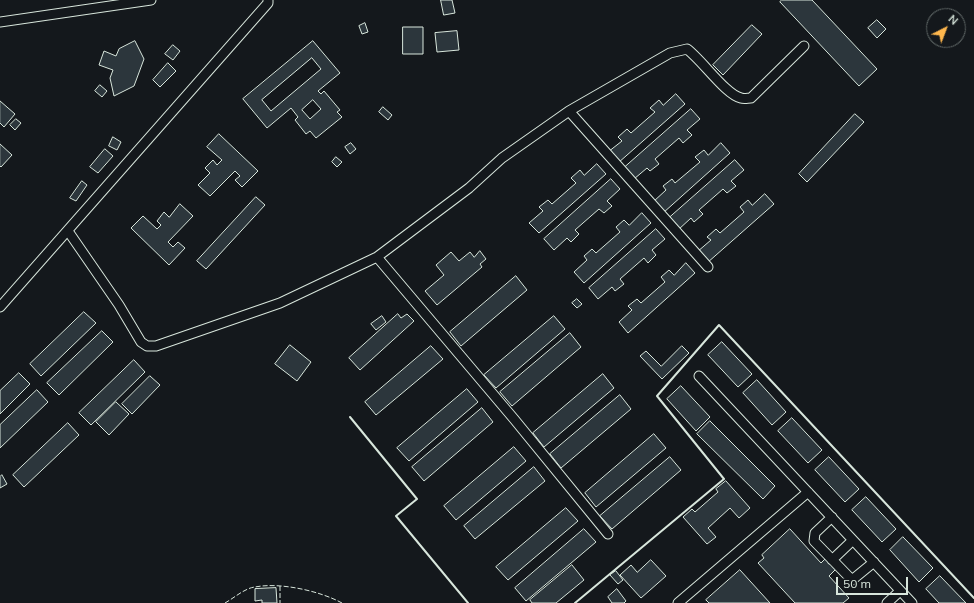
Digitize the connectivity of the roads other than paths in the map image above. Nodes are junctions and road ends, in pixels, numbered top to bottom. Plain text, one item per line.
1 (151, 0) edge
2 (268, 0) edge
3 (0, 22) edge
4 (804, 46) dead end
5 (569, 111) junction
6 (68, 231) junction
7 (377, 257) junction
8 (708, 267) dead end
9 (0, 307) edge
10 (699, 376) dead end
11 (808, 492) junction
12 (832, 517) junction
13 (608, 534) dead end
14 (853, 540) junction
15 (832, 560) junction
16 (874, 562) junction
17 (900, 591) junction
18 (678, 603) edge
19 (887, 603) edge
20 (912, 603) edge

1 - 3 street
2 - 6 street
4 - 5 street
5 - 7 street
5 - 8 street
6 - 7 street
6 - 9 street
7 - 13 street
10 - 11 street
11 - 12 street
11 - 18 street
12 - 14 street
12 - 15 street
14 - 15 street
14 - 16 street
15 - 16 street
16 - 17 street
17 - 19 street
17 - 20 street

